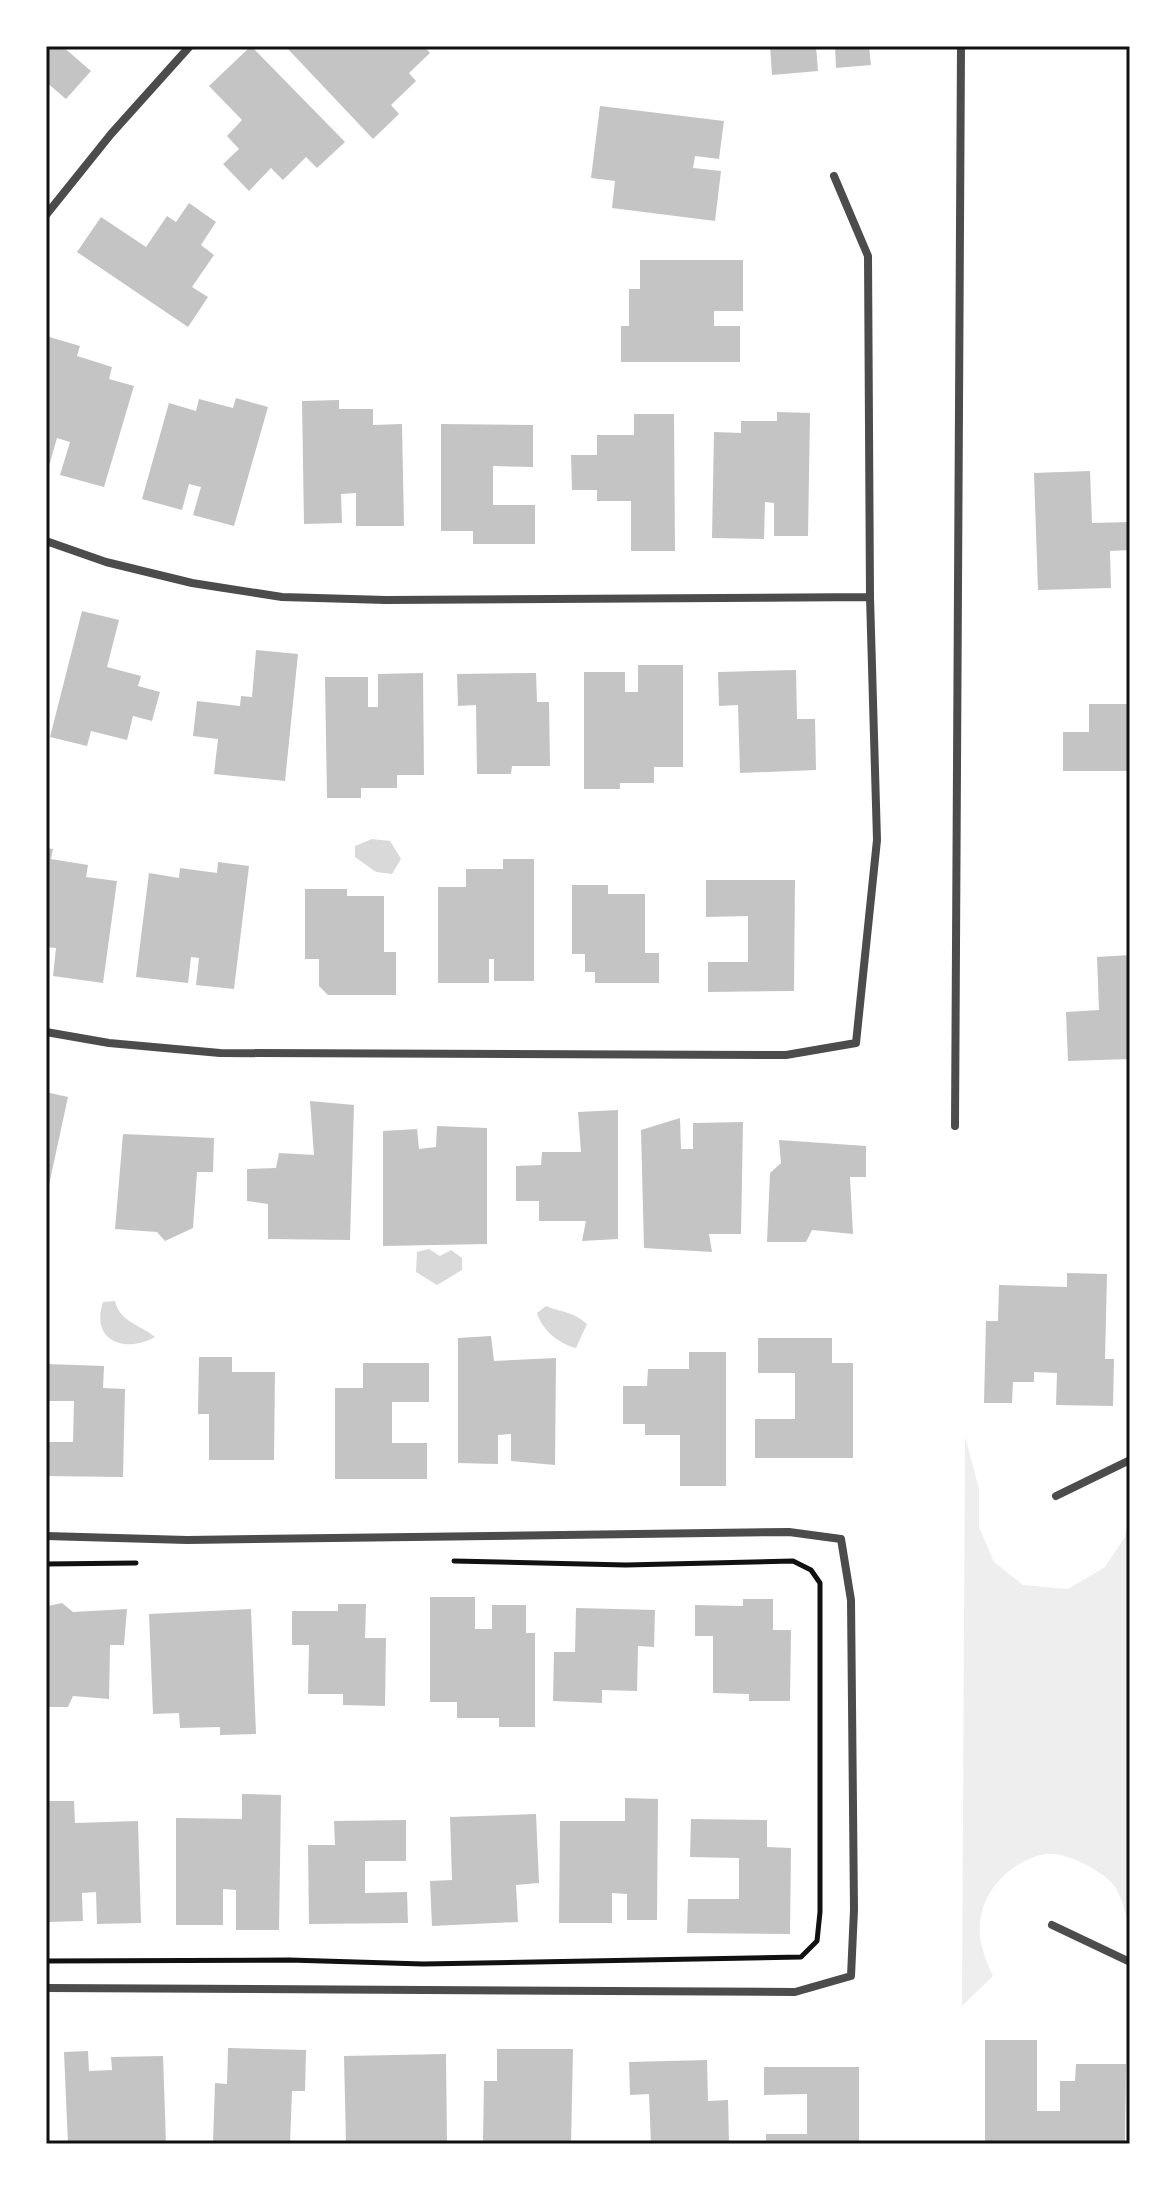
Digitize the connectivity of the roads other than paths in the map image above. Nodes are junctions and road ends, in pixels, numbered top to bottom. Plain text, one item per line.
1 (190, 46) edge
2 (961, 46) edge
3 (834, 176) dead end
4 (46, 215) edge
5 (46, 541) edge
6 (870, 597) junction
7 (46, 1032) edge
8 (955, 1126) dead end
9 (1130, 1460) edge
10 (1056, 1496) dead end
11 (46, 1536) edge
12 (1052, 1925) dead end
13 (1130, 1962) edge
14 (46, 1988) edge

1 - 4 street
2 - 8 street
3 - 6 street
5 - 6 street
6 - 7 street
9 - 10 street
11 - 14 street
12 - 13 street

